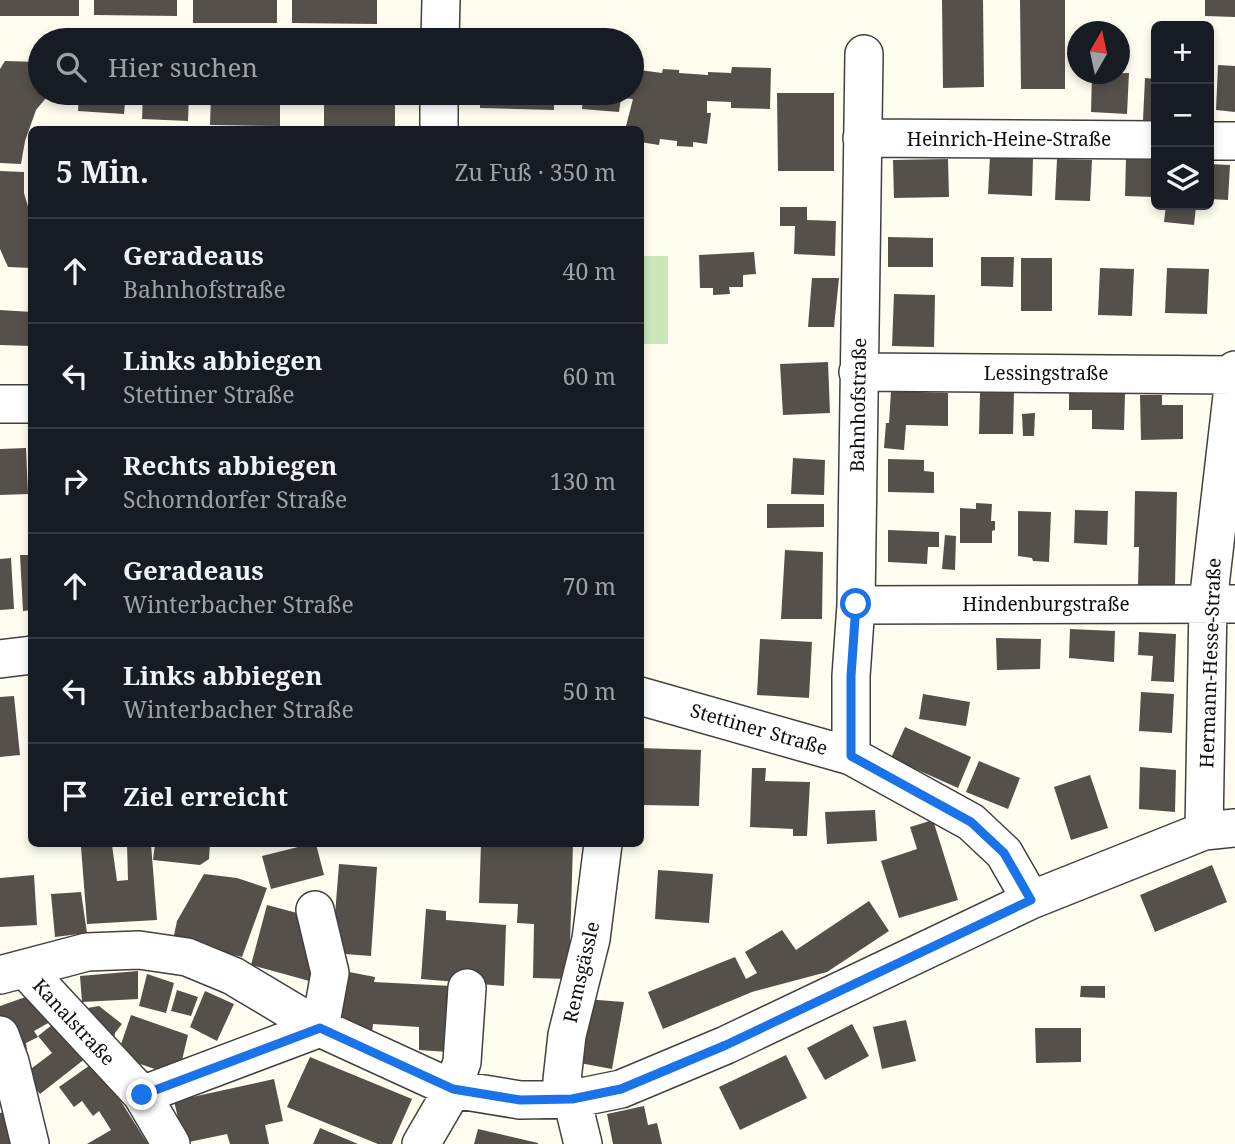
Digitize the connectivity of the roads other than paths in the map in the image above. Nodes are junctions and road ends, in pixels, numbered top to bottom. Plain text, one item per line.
1 (441, 0) edge
2 (440, 28) edge
3 (864, 54) dead end
4 (439, 105) edge
5 (439, 126) edge
6 (862, 138) junction
7 (1151, 140) edge
8 (1214, 141) edge
9 (1235, 141) edge
10 (858, 372) junction
11 (1235, 373) edge
12 (0, 404) edge
13 (28, 404) edge
14 (856, 604) junction
15 (1222, 604) edge
16 (28, 656) edge
17 (0, 659) edge
18 (644, 697) edge
19 (851, 756) junction
20 (1220, 829) edge
21 (603, 847) edge
22 (1031, 900) junction
23 (315, 911) dead end
24 (12, 972) edge
25 (467, 988) dead end
26 (320, 1028) junction
27 (0, 1035) edge
28 (453, 1089) junction
29 (142, 1095) junction
30 (572, 1099) junction
31 (30, 1144) edge
32 (171, 1144) edge
33 (421, 1144) edge
34 (583, 1144) edge

1 - 2 street
3 - 6 street, Bahnhofstraße
4 - 5 street
6 - 7 street, Heinrich-Heine-Straße
6 - 10 street, Bahnhofstraße
8 - 9 street
10 - 11 street, Lessingstraße
10 - 14 street, Bahnhofstraße
11 - 15 street, Hermann-Hesse-Straße
12 - 13 street
14 - 15 street, Hindenburgstraße
14 - 19 street, Bahnhofstraße
15 - 20 street, Hermann-Hesse-Straße
16 - 17 street
18 - 19 street, Stettiner Straße
19 - 22 street, Stettiner Straße
20 - 22 street
21 - 30 street, Remsgässle
22 - 30 street
23 - 26 street
24 - 26 street
24 - 29 street, Kanalstraße
25 - 28 street
26 - 28 street
26 - 29 street
27 - 31 street
28 - 30 street
28 - 33 street
29 - 32 street, Kanalstraße
30 - 34 street, Remsgässle

